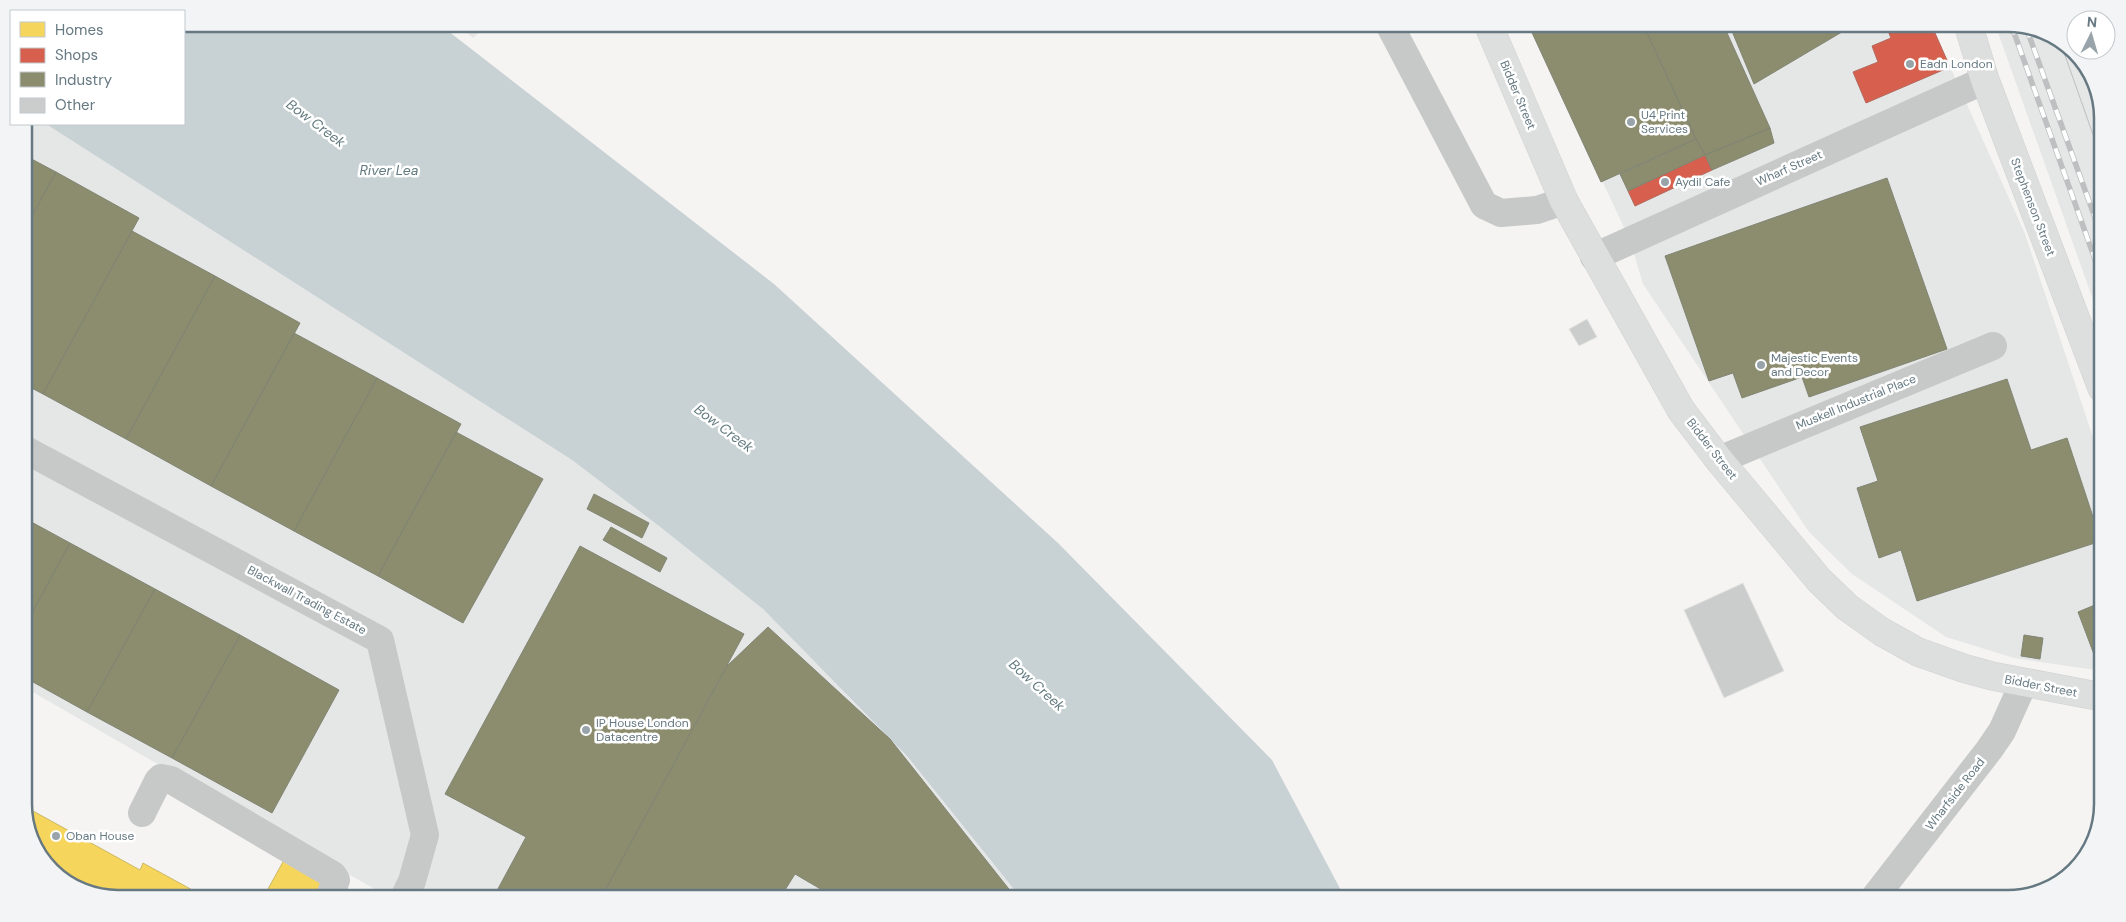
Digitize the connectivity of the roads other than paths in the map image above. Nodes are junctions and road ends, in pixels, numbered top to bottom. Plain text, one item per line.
1 (1393, 32) edge
2 (1491, 32) edge
3 (1970, 32) edge
4 (1985, 80) junction
5 (1564, 202) junction
6 (1594, 257) junction
7 (1993, 346) dead end
8 (2093, 365) edge
9 (33, 454) edge
10 (1719, 460) junction
11 (2024, 682) junction
12 (2094, 695) edge
13 (142, 813) dead end
14 (332, 889) edge
15 (408, 889) edge
16 (1881, 889) edge

1 - 5 street
2 - 5 main road, Bidder Street
3 - 4 main road, Stephenson Street
4 - 6 street, Wharf Street
4 - 8 main road, Stephenson Street
5 - 6 main road, Bidder Street
6 - 10 main road, Bidder Street
7 - 10 street, Muskell Industrial Place
9 - 15 street, Blackwall Trading Estate
10 - 11 main road, Bidder Street
11 - 12 main road, Bidder Street
11 - 16 street, Wharfside Road
13 - 14 street

